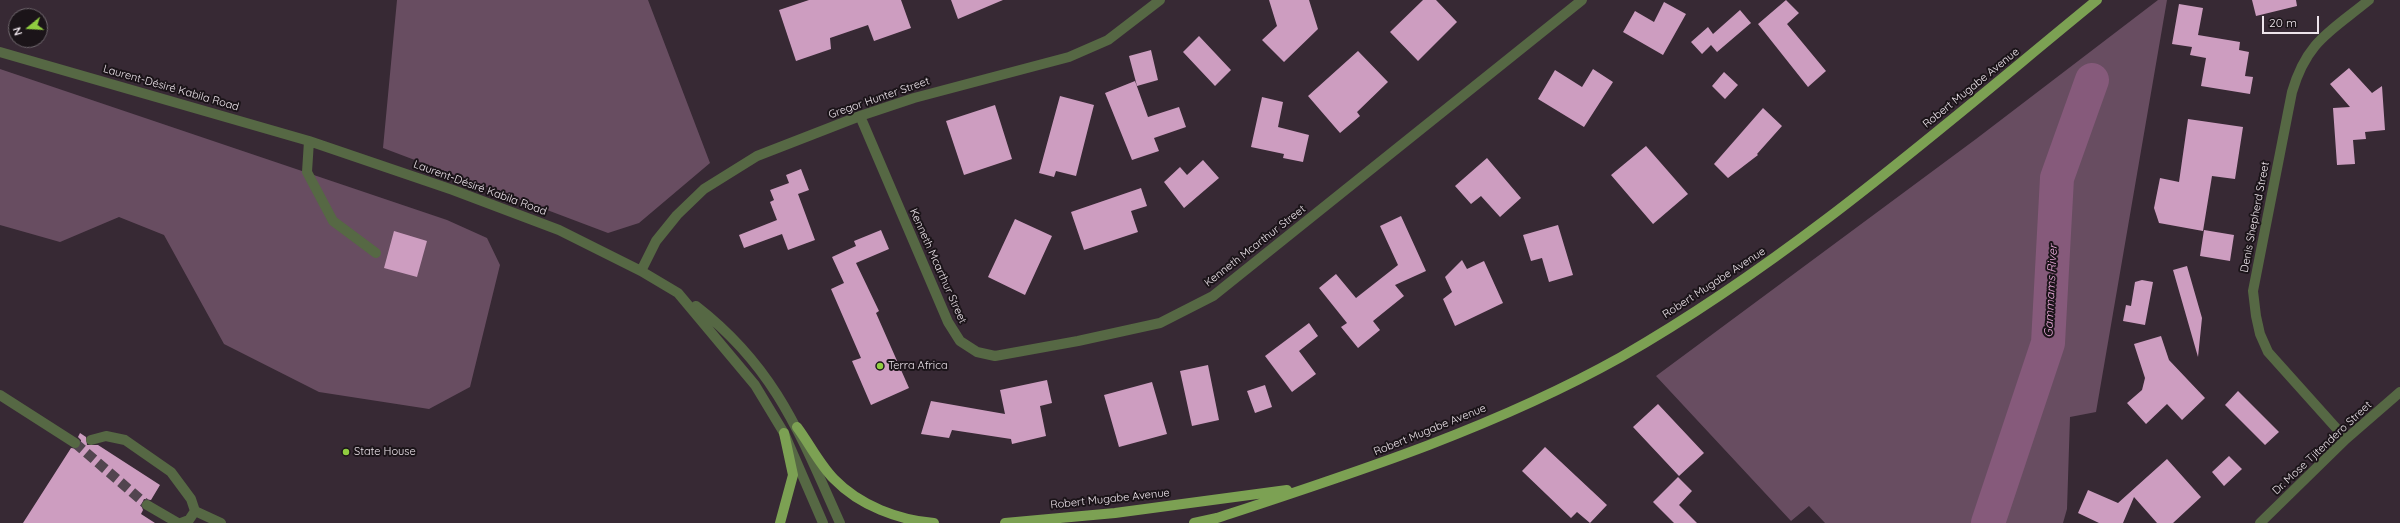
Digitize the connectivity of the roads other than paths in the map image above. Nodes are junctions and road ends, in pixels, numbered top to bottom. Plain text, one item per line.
1 (1160, 0) edge
2 (1582, 0) edge
3 (2097, 0) edge
4 (2369, 0) edge
5 (0, 52) edge
6 (860, 116) junction
7 (309, 141) junction
8 (376, 253) dead end
9 (641, 271) junction
10 (678, 293) junction
11 (2400, 392) edge
12 (0, 395) edge
13 (797, 427) junction
14 (784, 433) junction
15 (2346, 439) junction
16 (91, 440) dead end
17 (75, 443) tunnel mouth
18 (1313, 487) junction
19 (147, 505) tunnel mouth
20 (195, 511) junction
21 (179, 523) edge
22 (221, 523) edge
23 (780, 523) edge
24 (823, 523) edge
25 (840, 523) edge
26 (934, 523) edge
27 (1005, 523) edge
28 (1194, 523) edge
29 (2260, 523) edge

1 - 6 street, Gregor Hunter Street
2 - 6 street, Kenneth Mcarthur Street
3 - 18 main road, Robert Mugabe Avenue
4 - 15 street, Denis Shepherd Street
5 - 7 street, Laurent-Désiré Kabila Road
6 - 9 street, Gregor Hunter Street
7 - 8 street
7 - 9 street, Laurent-Désiré Kabila Road
9 - 10 street, Laurent-Désiré Kabila Road
10 - 13 street
10 - 14 street, Laurent-Désiré Kabila Road
11 - 15 street, Dr. Mose Tjitendero Street
12 - 17 street
13 - 25 street
13 - 26 main road
14 - 23 main road
14 - 24 street, Laurent-Désiré Kabila Road
15 - 29 street, Dr. Mose Tjitendero Street
16 - 20 street
18 - 27 main road, Robert Mugabe Avenue
18 - 28 main road, Robert Mugabe Avenue
19 - 21 street
20 - 21 street
20 - 22 street

